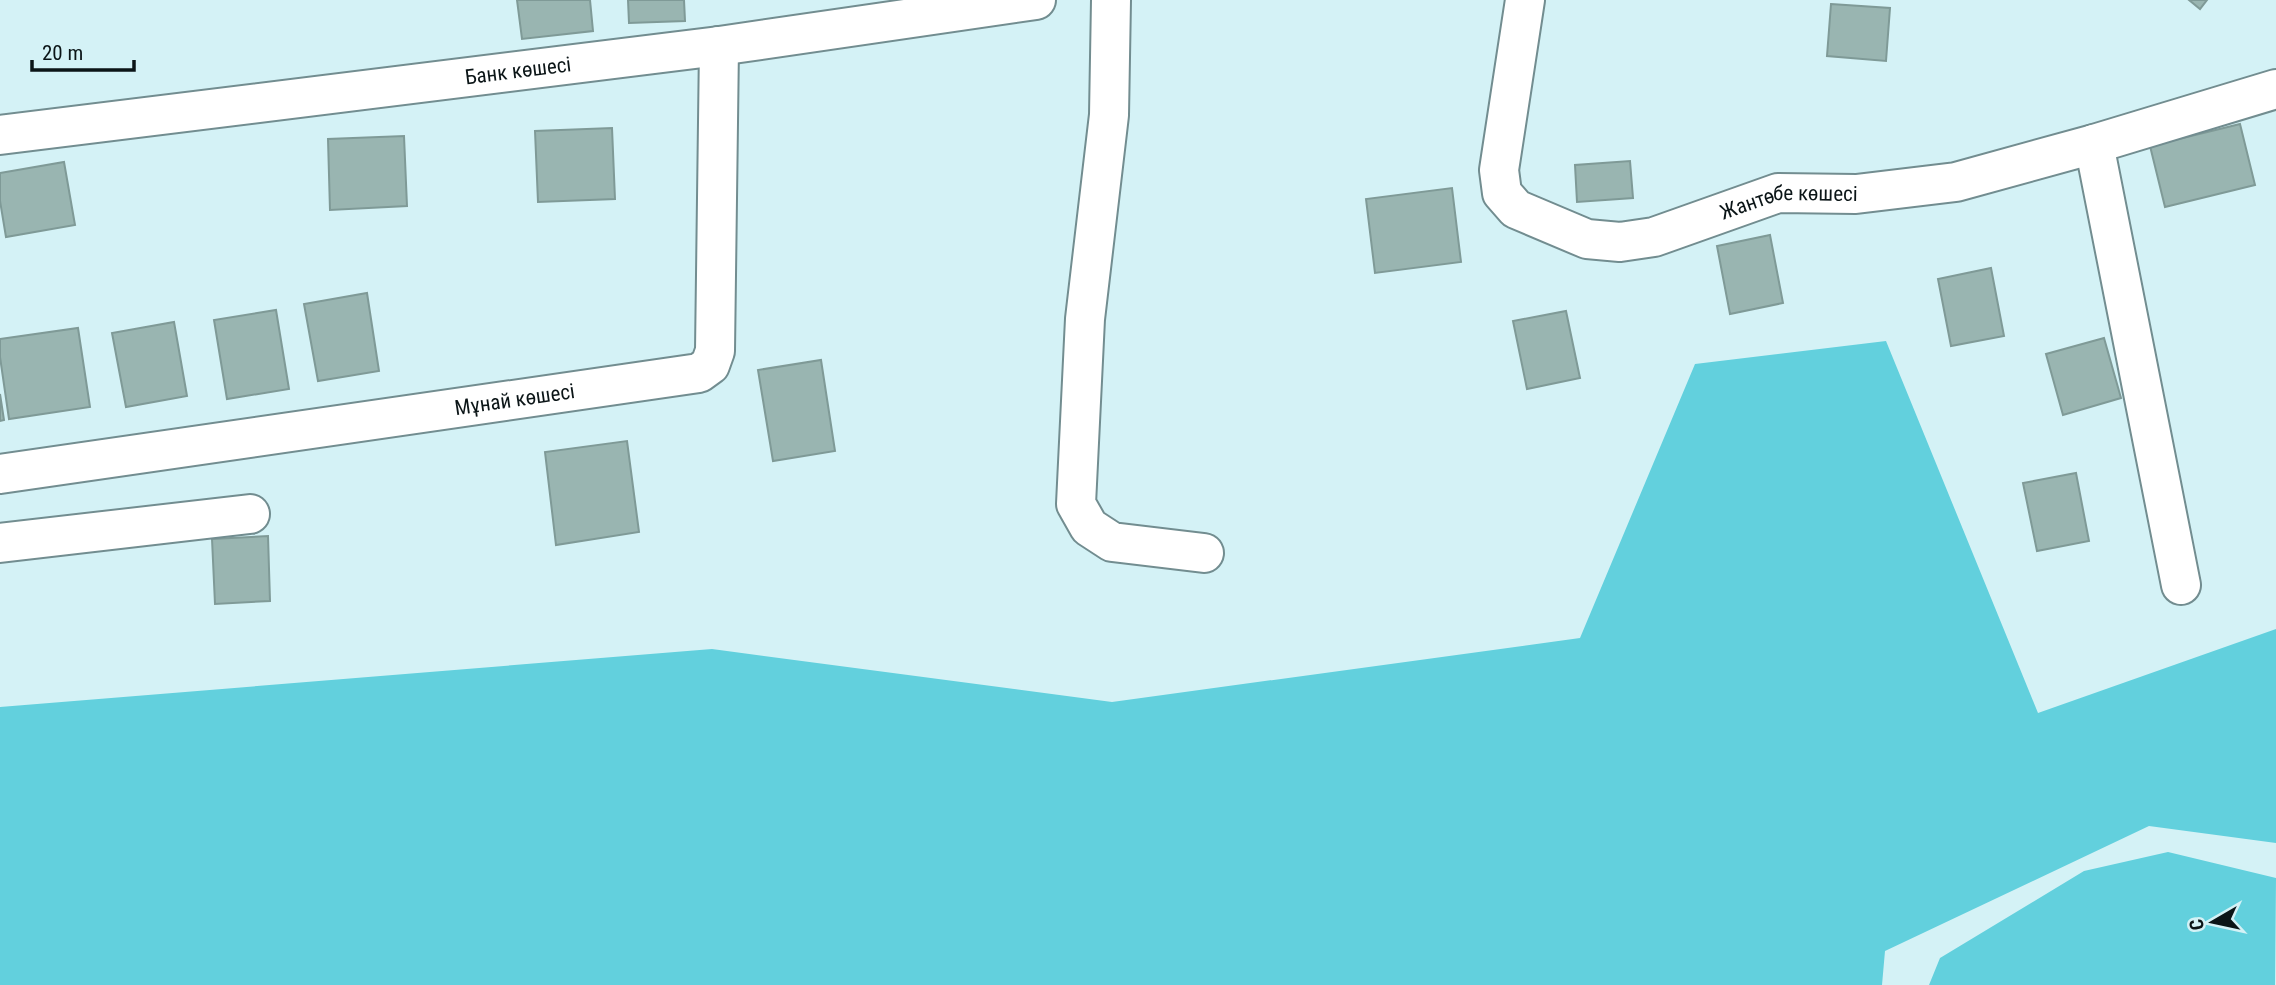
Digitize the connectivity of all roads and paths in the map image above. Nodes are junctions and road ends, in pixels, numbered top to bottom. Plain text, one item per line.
1 (1036, 0) edge
2 (1111, 0) edge
3 (1525, 0) edge
4 (719, 47) junction
5 (2276, 89) edge
6 (0, 135) edge
7 (2094, 144) junction
8 (0, 474) edge
9 (250, 514) dead end
10 (0, 543) edge
11 (1204, 553) dead end
12 (2181, 585) dead end

1 - 4 street, Банк көшесі
2 - 11 street
3 - 7 street, Жантөбе көшесі
4 - 6 street, Банк көшесі
4 - 8 street, Мұнай көшесі
5 - 7 street, Жантөбе көшесі
7 - 12 street
9 - 10 street

